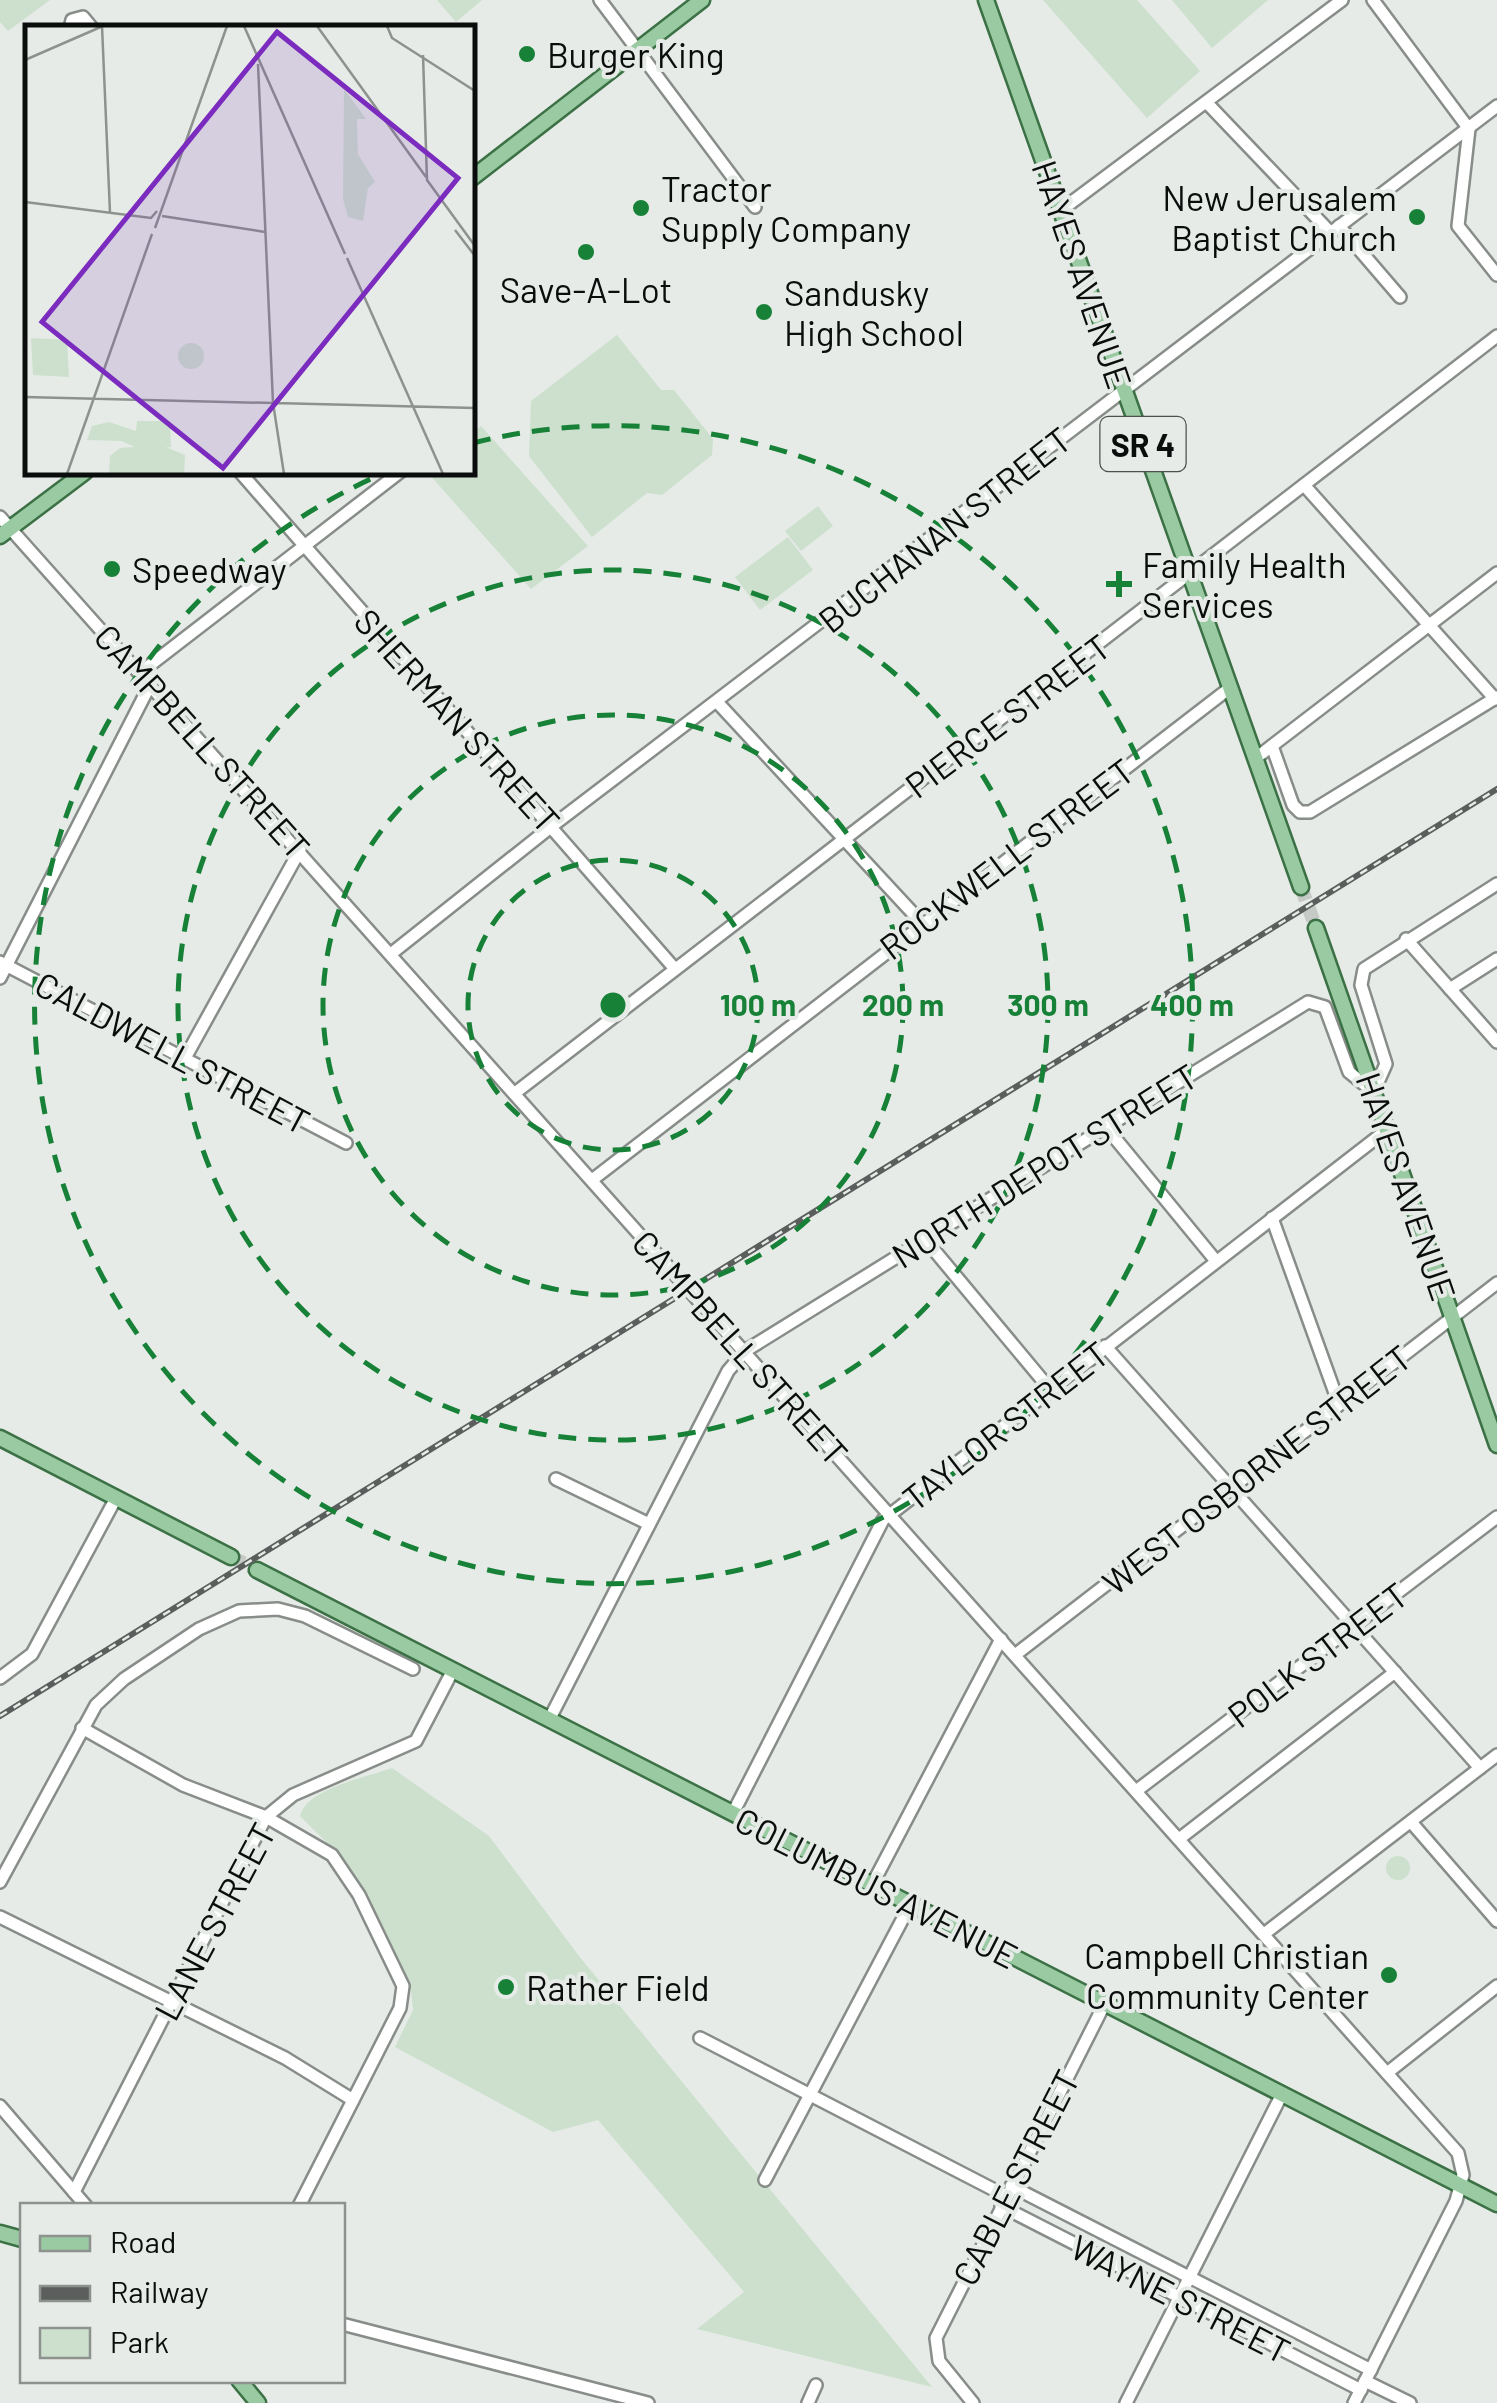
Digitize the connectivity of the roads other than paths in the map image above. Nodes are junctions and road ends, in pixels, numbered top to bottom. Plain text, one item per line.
1 (600, 0) edge
2 (702, 0) edge
3 (986, 0) edge
4 (1342, 0) edge
5 (1373, 0) edge
6 (71, 25) edge
7 (90, 25) edge
8 (637, 49) junction
9 (1208, 104) junction
10 (1497, 106) edge
11 (1470, 129) junction
12 (475, 176) edge
13 (755, 207) dead end
14 (1060, 212) junction
15 (1334, 229) junction
16 (1497, 275) edge
17 (1400, 298) dead end
18 (1497, 336) edge
19 (1124, 391) junction
20 (81, 475) edge
21 (243, 475) edge
22 (396, 475) edge
23 (1304, 485) junction
24 (4, 527) edge
25 (306, 548) junction
26 (1190, 573) junction
27 (1497, 574) edge
28 (1430, 624) junction
29 (141, 672) junction
30 (150, 683) junction
31 (1231, 687) junction
32 (1496, 698) edge
33 (718, 703) junction
34 (1272, 746) junction
35 (1256, 758) junction
36 (552, 826) junction
37 (845, 838) junction
38 (300, 850) junction
39 (1497, 884) edge
40 (1301, 887) tunnel mouth
41 (921, 922) junction
42 (1316, 928) tunnel mouth
43 (1406, 939) junction
44 (392, 953) junction
45 (1497, 959) edge
46 (3, 963) edge
47 (675, 969) junction
48 (0, 978) edge
49 (1450, 989) junction
50 (1497, 1042) edge
51 (185, 1058) junction
52 (1372, 1085) junction
53 (516, 1093) junction
54 (1105, 1126) junction
55 (1388, 1130) junction
56 (346, 1143) dead end
57 (592, 1180) junction
58 (1272, 1218) junction
59 (924, 1238) junction
60 (1216, 1261) junction
61 (1497, 1283) edge
62 (1453, 1317) junction
63 (1105, 1346) junction
64 (744, 1352) junction
65 (1050, 1388) junction
66 (1339, 1404) junction
67 (0, 1438) edge
68 (1497, 1445) edge
69 (556, 1479) dead end
70 (1229, 1487) junction
71 (116, 1498) junction
72 (890, 1514) junction
73 (1497, 1518) edge
74 (649, 1524) junction
75 (232, 1557) tunnel mouth
76 (257, 1570) tunnel mouth
77 (1352, 1627) junction
78 (1001, 1640) junction
79 (1015, 1655) junction
80 (413, 1669) dead end
81 (453, 1670) junction
82 (1395, 1672) junction
83 (3, 1677) edge
84 (549, 1720) junction
85 (82, 1728) junction
86 (1497, 1755) edge
87 (1480, 1768) junction
88 (1136, 1790) junction
89 (733, 1813) junction
90 (266, 1816) junction
91 (1411, 1822) junction
92 (1179, 1839) junction
93 (0, 1882) edge
94 (872, 1886) junction
95 (910, 1905) junction
96 (0, 1917) edge
97 (1497, 1922) edge
98 (1264, 1934) junction
99 (1497, 1986) edge
100 (170, 2004) junction
101 (1104, 2005) junction
102 (700, 2038) dead end
103 (1387, 2073) junction
104 (810, 2095) junction
105 (1281, 2096) junction
106 (352, 2100) junction
107 (0, 2106) edge
108 (765, 2180) dead end
109 (1460, 2185) junction
110 (74, 2192) junction
111 (1006, 2196) junction
112 (83, 2203) edge
113 (300, 2203) edge
114 (1497, 2204) edge
115 (1189, 2277) junction
116 (1178, 2296) junction
117 (345, 2325) edge
118 (1366, 2381) junction
119 (241, 2383) edge
120 (816, 2384) dead end
121 (258, 2403) edge
122 (648, 2403) edge
123 (808, 2403) edge
124 (973, 2403) edge
125 (1126, 2403) edge
126 (1354, 2403) edge
127 (1410, 2403) edge

1 - 8 street
2 - 8 main road
3 - 14 main road, HAYES AVENUE / SR 4
4 - 9 street
5 - 11 street
6 - 7 street
8 - 12 main road
8 - 13 street
9 - 14 street
9 - 15 street
10 - 11 street, BUCHANAN STREET
11 - 15 street, BUCHANAN STREET
11 - 16 street
14 - 19 main road, HAYES AVENUE / SR 4
15 - 17 street
15 - 19 street, BUCHANAN STREET
18 - 23 street, PIERCE STREET
19 - 26 main road, HAYES AVENUE / SR 4
19 - 33 street, BUCHANAN STREET
20 - 24 main road
21 - 25 street, SHERMAN STREET
22 - 25 street
23 - 26 street, PIERCE STREET
23 - 28 street
24 - 29 street, CAMPBELL STREET
25 - 29 street
25 - 36 street, SHERMAN STREET
26 - 31 main road, HAYES AVENUE / SR 4
26 - 37 street, PIERCE STREET
27 - 28 street
28 - 32 street
28 - 34 street
29 - 30 street, CAMPBELL STREET
30 - 38 street, CAMPBELL STREET
30 - 46 street
31 - 35 main road, HAYES AVENUE / SR 4
31 - 41 street, ROCKWELL STREET
32 - 34 street
33 - 36 street, BUCHANAN STREET
33 - 37 street
34 - 35 street
35 - 40 main road, HAYES AVENUE / SR 4
36 - 44 street, BUCHANAN STREET
36 - 47 street, SHERMAN STREET
37 - 41 street
37 - 47 street, PIERCE STREET
38 - 44 street, CAMPBELL STREET
38 - 51 street
39 - 43 street
41 - 57 street, ROCKWELL STREET
42 - 52 main road, HAYES AVENUE
43 - 49 street
43 - 52 street
44 - 53 street, CAMPBELL STREET
45 - 49 street
46 - 48 street
46 - 51 street, CALDWELL STREET
47 - 53 street, PIERCE STREET
49 - 50 street
51 - 56 street, CALDWELL STREET
52 - 54 street, NORTH DEPOT STREET
52 - 55 main road, HAYES AVENUE
53 - 57 street, CAMPBELL STREET
54 - 59 street, NORTH DEPOT STREET
54 - 60 street
55 - 58 street, TAYLOR STREET
55 - 62 main road, HAYES AVENUE
57 - 64 street, CAMPBELL STREET
58 - 60 street, TAYLOR STREET
58 - 66 street
59 - 64 street, NORTH DEPOT STREET
59 - 65 street
60 - 63 street, TAYLOR STREET
61 - 62 street, WEST OSBORNE STREET
62 - 66 street, WEST OSBORNE STREET
62 - 68 main road, HAYES AVENUE
63 - 65 street, TAYLOR STREET
63 - 70 street
64 - 72 street, CAMPBELL STREET
64 - 74 street
65 - 72 street, TAYLOR STREET
66 - 70 street, WEST OSBORNE STREET
67 - 71 main road
69 - 74 street
70 - 77 street
70 - 79 street, WEST OSBORNE STREET
71 - 75 main road
71 - 83 street
72 - 78 street, CAMPBELL STREET
72 - 89 street, TAYLOR STREET
73 - 77 street, POLK STREET
74 - 84 street
76 - 81 main road, COLUMBUS AVENUE
77 - 82 street
77 - 88 street, POLK STREET
78 - 79 street, CAMPBELL STREET
78 - 94 street
79 - 88 street, CAMPBELL STREET
80 - 85 street
81 - 84 main road, COLUMBUS AVENUE
81 - 90 street, LANE STREET
82 - 87 street
82 - 92 street
84 - 89 main road, COLUMBUS AVENUE
85 - 90 street
85 - 93 street
86 - 87 street
87 - 91 street
88 - 92 street, CAMPBELL STREET
89 - 94 main road, COLUMBUS AVENUE
90 - 100 street, LANE STREET
90 - 106 street
91 - 97 street
91 - 98 street
92 - 98 street, CAMPBELL STREET
94 - 95 main road, COLUMBUS AVENUE
95 - 101 main road, COLUMBUS AVENUE
95 - 104 street
96 - 100 street
98 - 103 street, CAMPBELL STREET
99 - 103 street
100 - 106 street
100 - 110 street, LANE STREET
101 - 105 main road, COLUMBUS AVENUE
101 - 111 street, CABLE STREET
102 - 104 street, WAYNE STREET
103 - 109 street, CAMPBELL STREET
104 - 108 street
104 - 111 street, WAYNE STREET
105 - 109 main road, COLUMBUS AVENUE
105 - 115 street
106 - 113 street
107 - 110 street
109 - 114 main road, COLUMBUS AVENUE
109 - 118 street
110 - 112 street
111 - 115 street, WAYNE STREET
111 - 116 street, WAYNE STREET
111 - 124 street, CABLE STREET
115 - 116 street
115 - 118 street, WAYNE STREET
116 - 118 street, WAYNE STREET
116 - 125 street
117 - 122 street
118 - 126 street
118 - 127 street, WAYNE STREET
119 - 121 main road
120 - 123 street

